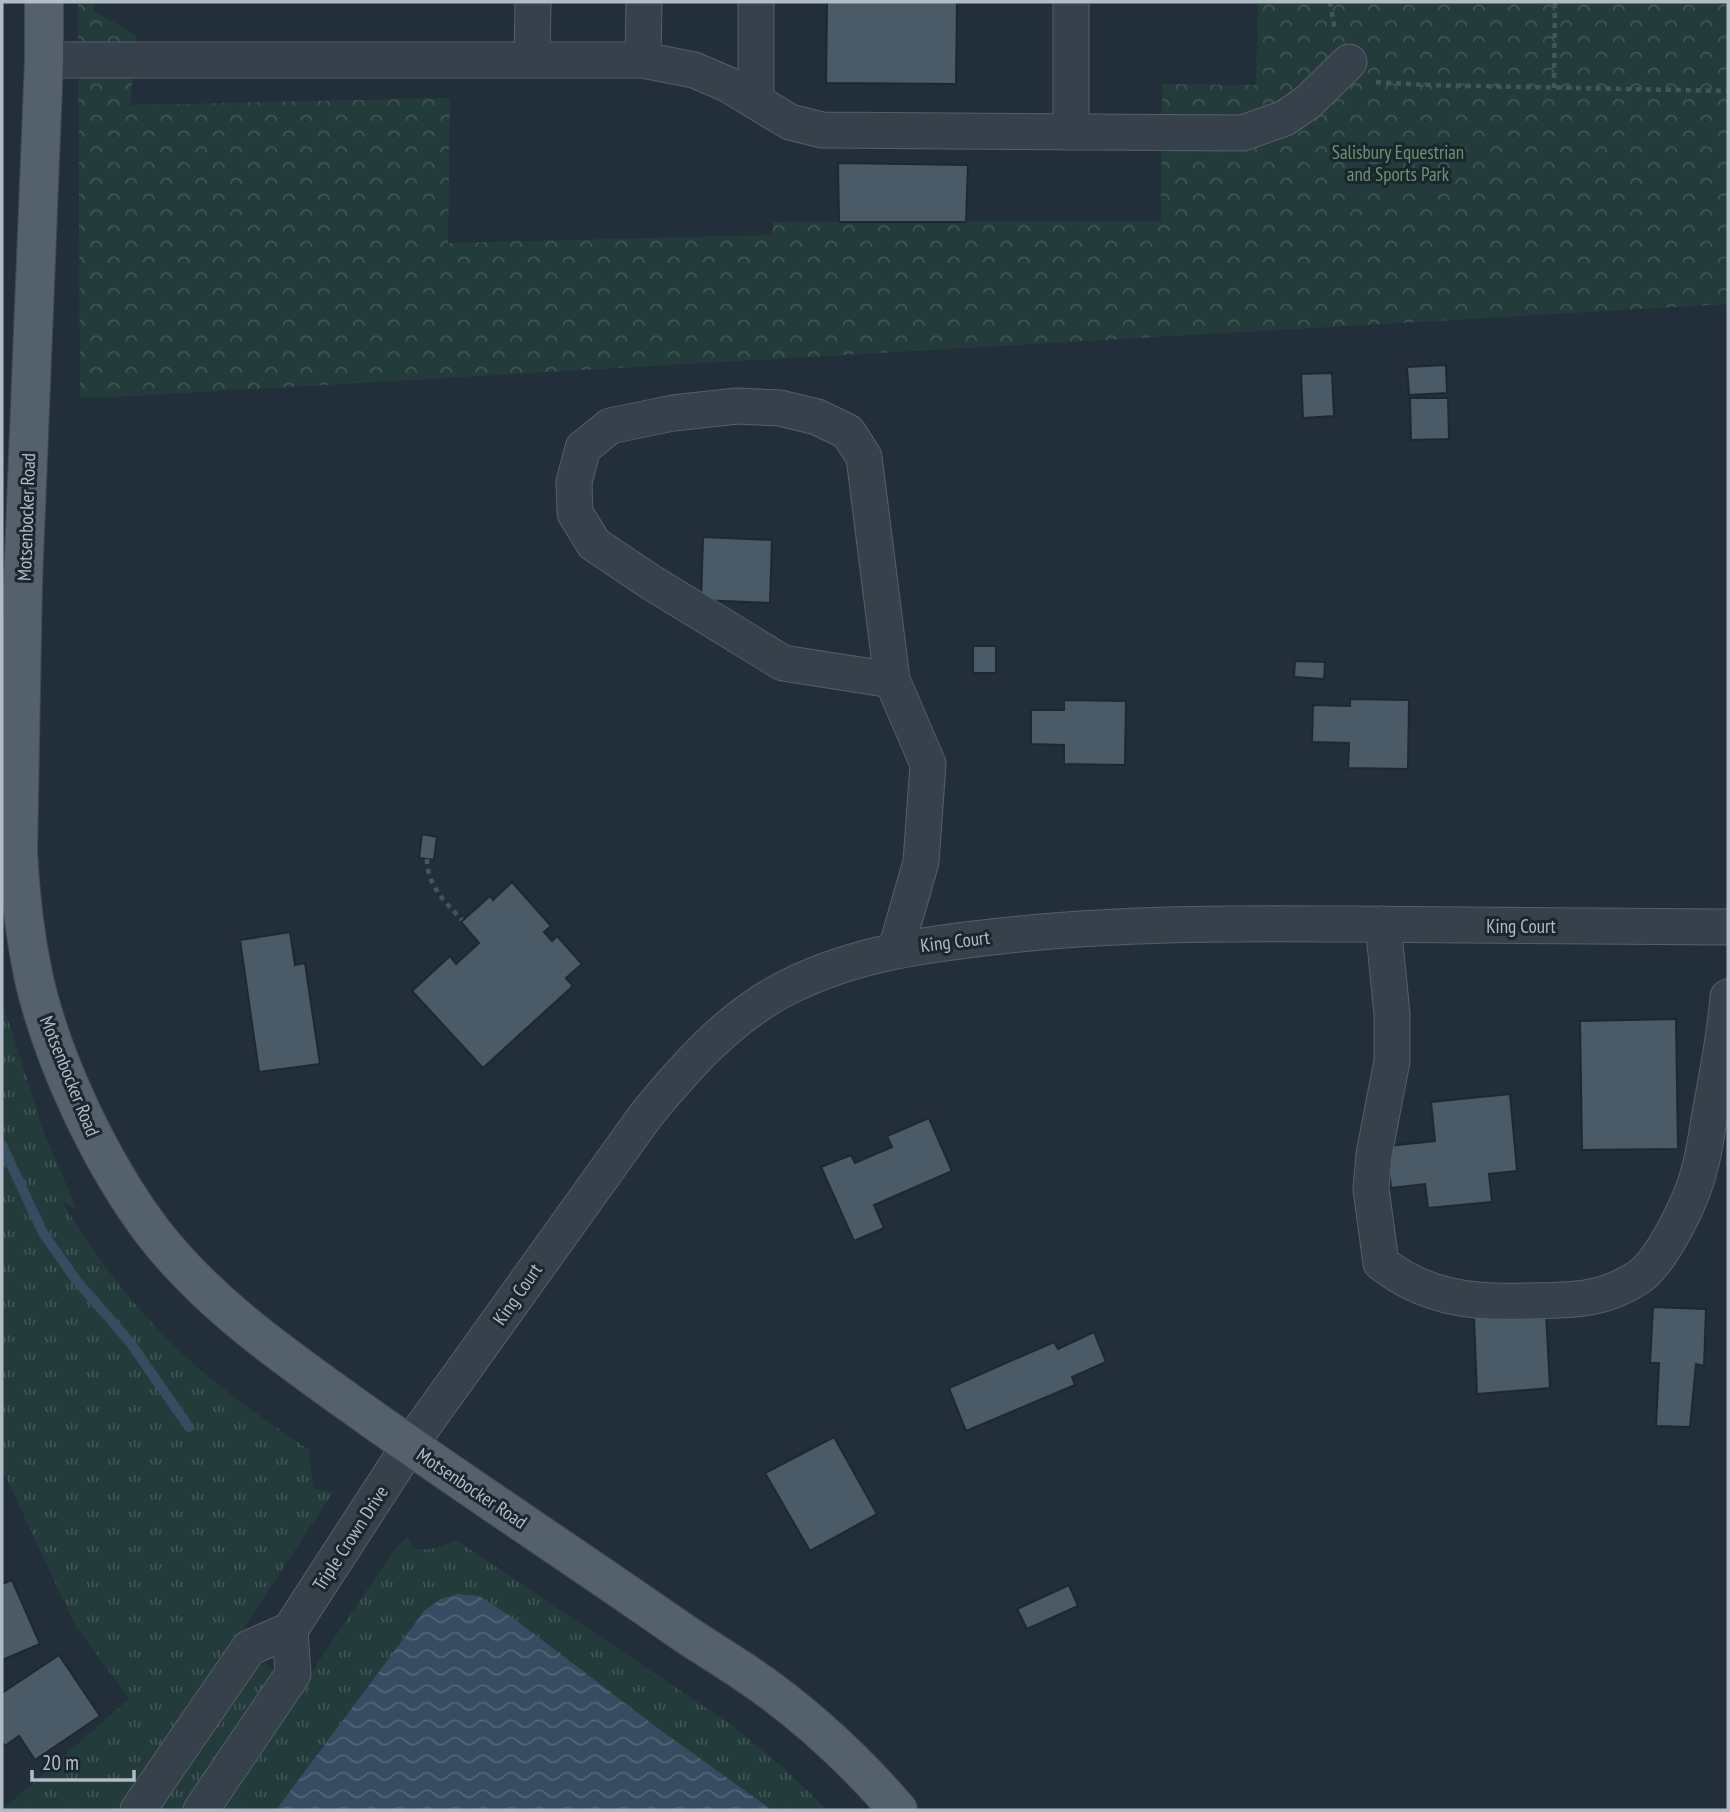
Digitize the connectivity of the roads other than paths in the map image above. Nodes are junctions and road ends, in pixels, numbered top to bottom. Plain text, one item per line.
1 (44, 2) edge
2 (533, 2) edge
3 (645, 2) edge
4 (756, 2) edge
5 (1071, 2) edge
6 (532, 58) junction
7 (44, 60) junction
8 (643, 60) junction
9 (1349, 62) road end
10 (756, 102) junction
11 (1071, 131) junction
12 (892, 680) junction
13 (1383, 925) junction
14 (1728, 927) edge
15 (895, 950) junction
16 (1728, 997) edge
17 (409, 1446) junction
18 (290, 1630) junction
19 (138, 1810) edge
20 (201, 1810) edge
21 (898, 1810) edge

1 - 7 main road, Motsenbocker Road
2 - 6 street
3 - 8 street
4 - 10 street
5 - 11 street
6 - 7 street
6 - 8 street
7 - 17 main road, Motsenbocker Road
8 - 10 street
9 - 11 street
10 - 11 street
12 - 12 street
12 - 15 street
13 - 14 street, King Court
13 - 15 street, King Court
13 - 16 street
15 - 17 street, King Court
17 - 18 street, Triple Crown Drive
17 - 21 main road, Motsenbocker Road
18 - 19 street
18 - 20 street

